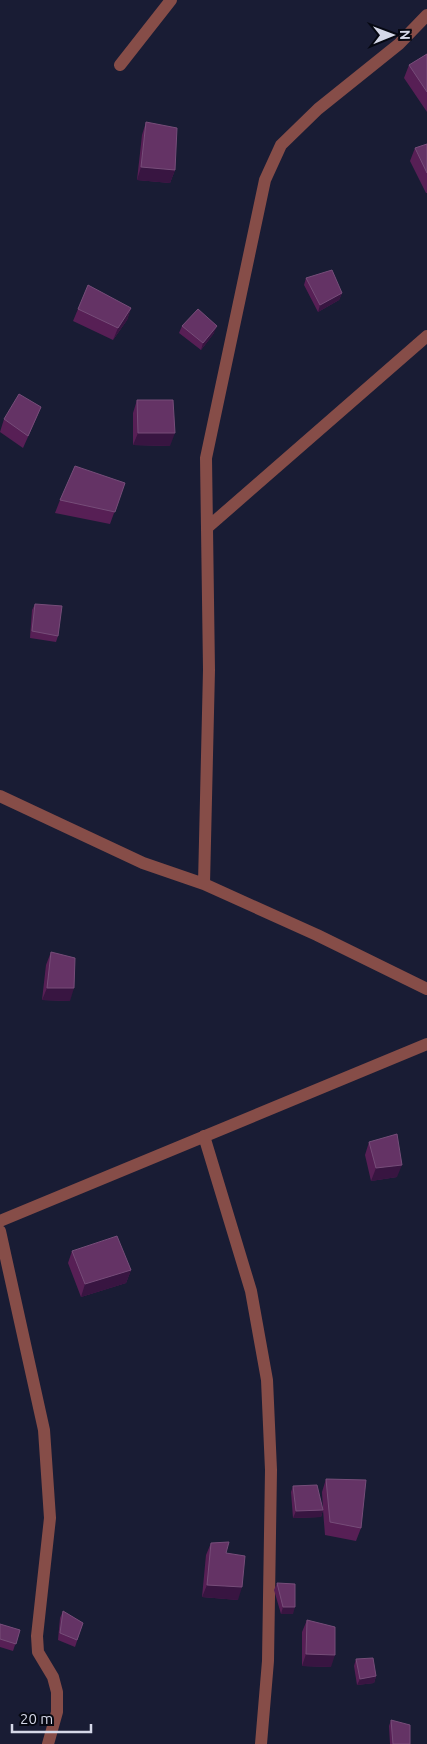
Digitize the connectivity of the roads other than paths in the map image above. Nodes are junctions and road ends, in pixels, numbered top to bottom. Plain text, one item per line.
1 (171, 0) edge
2 (427, 15) edge
3 (120, 64) dead end
4 (427, 336) edge
5 (208, 526) junction
6 (0, 796) edge
7 (204, 884) junction
8 (427, 990) edge
9 (427, 1044) edge
10 (204, 1136) junction
11 (0, 1221) edge
12 (0, 1231) edge
13 (48, 1744) edge
14 (261, 1744) edge

1 - 3 street
2 - 5 street
4 - 5 street
5 - 7 street
6 - 7 street
7 - 8 street
9 - 10 street
10 - 11 street
10 - 14 street
12 - 13 street

